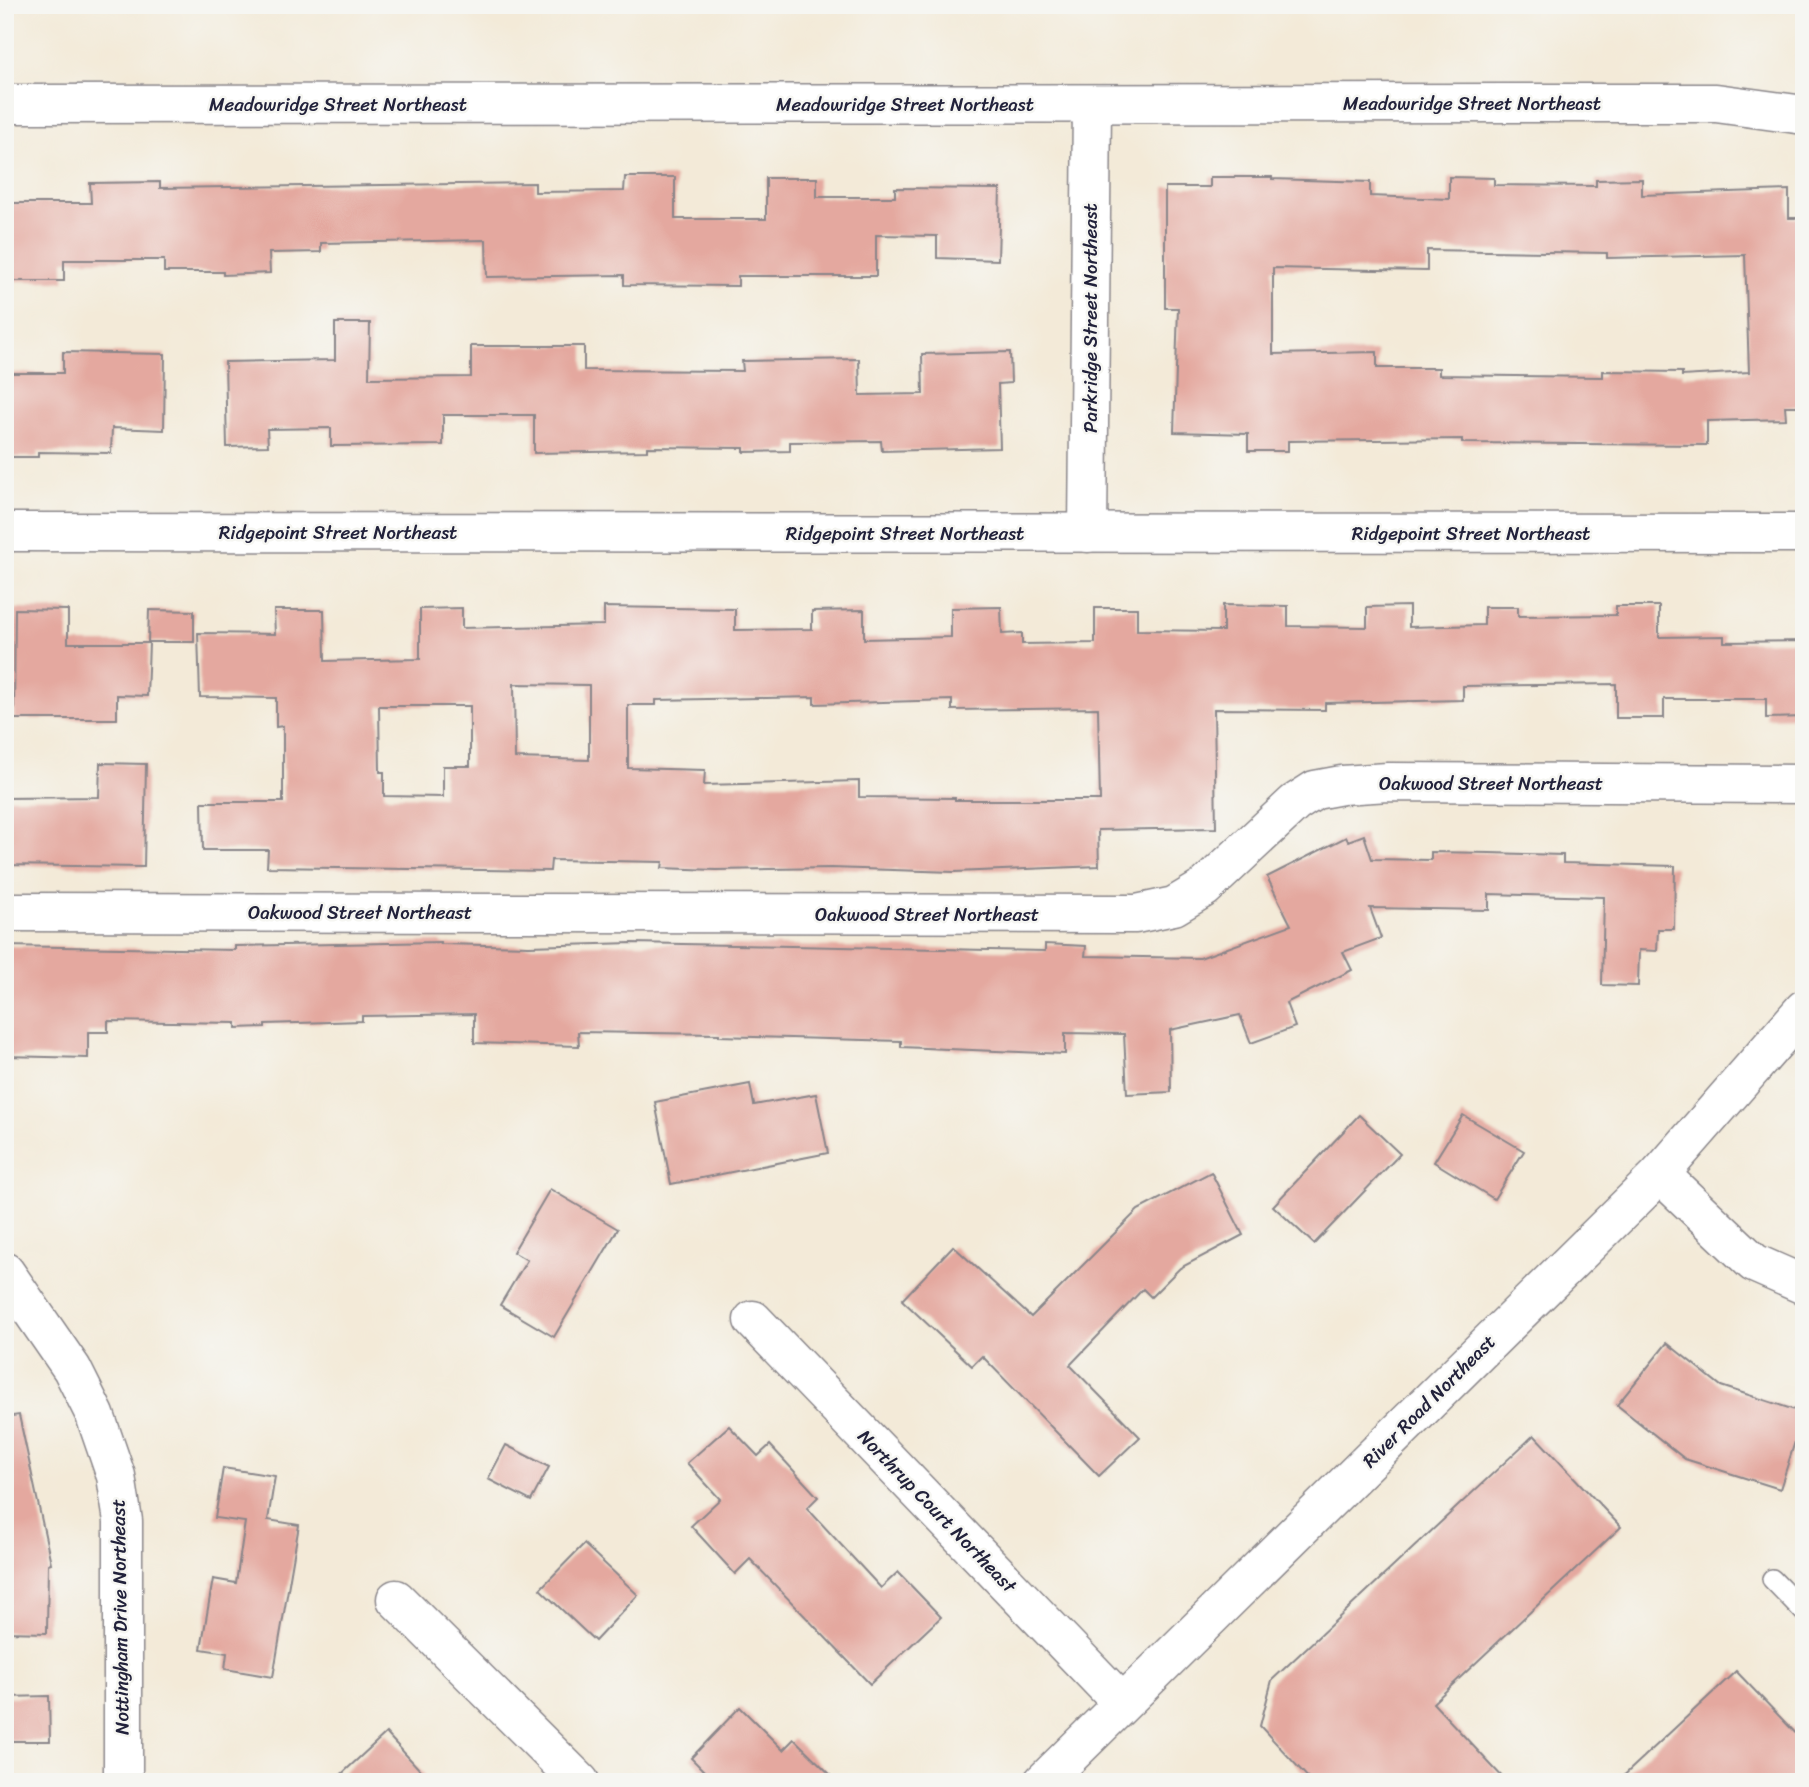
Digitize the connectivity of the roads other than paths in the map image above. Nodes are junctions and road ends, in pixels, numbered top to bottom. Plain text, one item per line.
1 (5, 104) edge
2 (1092, 104) junction
3 (1804, 115) edge
4 (5, 532) edge
5 (1088, 533) junction
6 (1804, 533) edge
7 (1804, 784) edge
8 (5, 912) edge
9 (1804, 1009) edge
10 (1660, 1174) junction
11 (5, 1272) edge
12 (1804, 1285) edge
13 (753, 1320) dead end
14 (1772, 1580) dead end
15 (396, 1599) dead end
16 (1804, 1612) edge
17 (1122, 1703) junction
18 (123, 1782) edge
19 (580, 1782) edge
20 (1042, 1782) edge

1 - 2 street, Meadowridge Street Northeast
2 - 3 street, Meadowridge Street Northeast
2 - 5 street, Parkridge Street Northeast
4 - 5 street, Ridgepoint Street Northeast
5 - 6 street, Ridgepoint Street Northeast
7 - 8 street, Oakwood Street Northeast
9 - 10 street, River Road Northeast
10 - 12 street
10 - 17 street, River Road Northeast
11 - 18 street, Nottingham Drive Northeast
13 - 17 street, Northrup Court Northeast
14 - 16 lane
15 - 19 street
17 - 20 street, River Road Northeast

